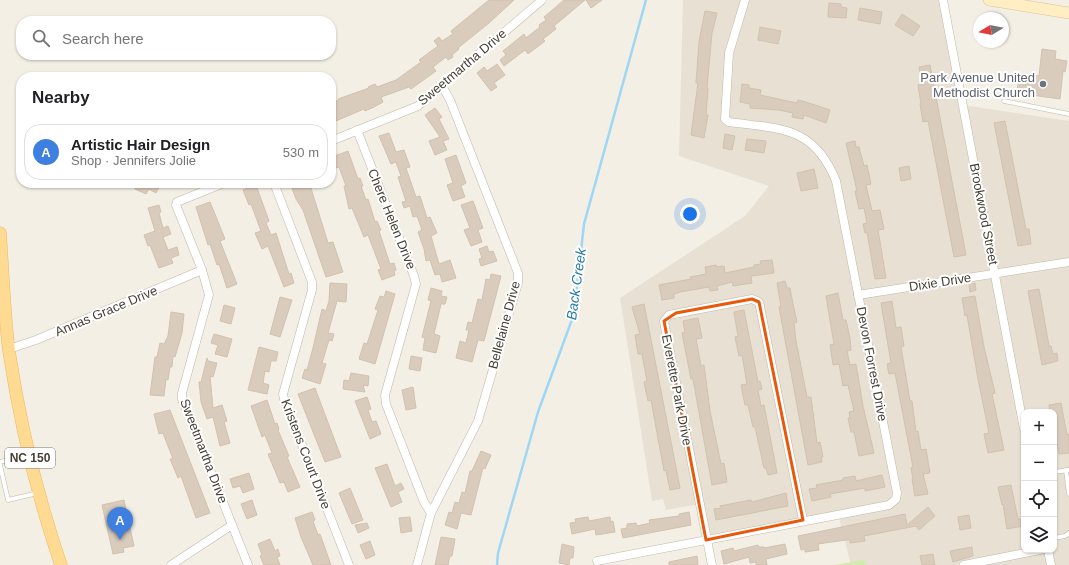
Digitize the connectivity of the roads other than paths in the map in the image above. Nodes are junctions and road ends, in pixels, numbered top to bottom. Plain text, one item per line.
1 (542, 0) edge
2 (744, 0) edge
3 (943, 0) edge
4 (989, 0) edge
5 (1069, 13) edge
6 (442, 86) junction
7 (1004, 101) dead end
8 (1069, 114) edge
9 (357, 130) junction
10 (336, 138) edge
11 (212, 188) edge
12 (276, 188) edge
13 (0, 233) edge
14 (1069, 262) edge
15 (202, 270) junction
16 (995, 273) junction
17 (858, 295) junction
18 (9, 349) junction
19 (1021, 412) edge
20 (29, 454) junction
21 (0, 462) edge
22 (0, 465) edge
23 (1068, 470) edge
24 (1057, 472) edge
25 (39, 493) junction
26 (1069, 494) edge
27 (431, 513) junction
28 (803, 520) junction
29 (232, 525) junction
30 (1069, 533) edge
31 (1057, 537) edge
32 (706, 540) junction
33 (1025, 553) edge
34 (1049, 553) edge
35 (597, 561) dead end
36 (61, 565) edge
37 (171, 565) edge
38 (248, 565) edge
39 (349, 565) edge
40 (417, 565) edge
41 (712, 565) edge
42 (964, 565) edge
43 (1051, 565) edge

1 - 6 street, Sweetmartha Drive
2 - 17 street, Devon Forrest Drive
3 - 16 street, Brookwood Street
4 - 5 main road
6 - 9 street, Sweetmartha Drive
6 - 27 street, Bellelaine Drive
7 - 8 lane
9 - 10 street, Sweetmartha Drive
9 - 27 street, Chere Helen Drive
11 - 15 street, Sweetmartha Drive
12 - 39 street, Kristens Court Drive
13 - 18 main road, NC 150
14 - 16 street, Dixie Drive
15 - 18 street, Annas Grace Drive
15 - 29 street, Sweetmartha Drive
16 - 17 street, Dixie Drive
16 - 19 street, Brookwood Street
17 - 28 street, Devon Forrest Drive
18 - 20 main road, NC 150
20 - 21 lane
20 - 25 main road, NC 150
22 - 25 lane
23 - 24 lane
23 - 26 lane
25 - 36 main road, NC 150
27 - 40 street, Bellelaine Drive
28 - 32 street, Devon Forrest Drive
28 - 32 street, Everette Park Drive
29 - 37 street
29 - 38 street, Sweetmartha Drive
30 - 31 lane
32 - 35 street, Devon Forrest Drive
32 - 41 street, Everette Park Drive
33 - 42 street
34 - 43 street

